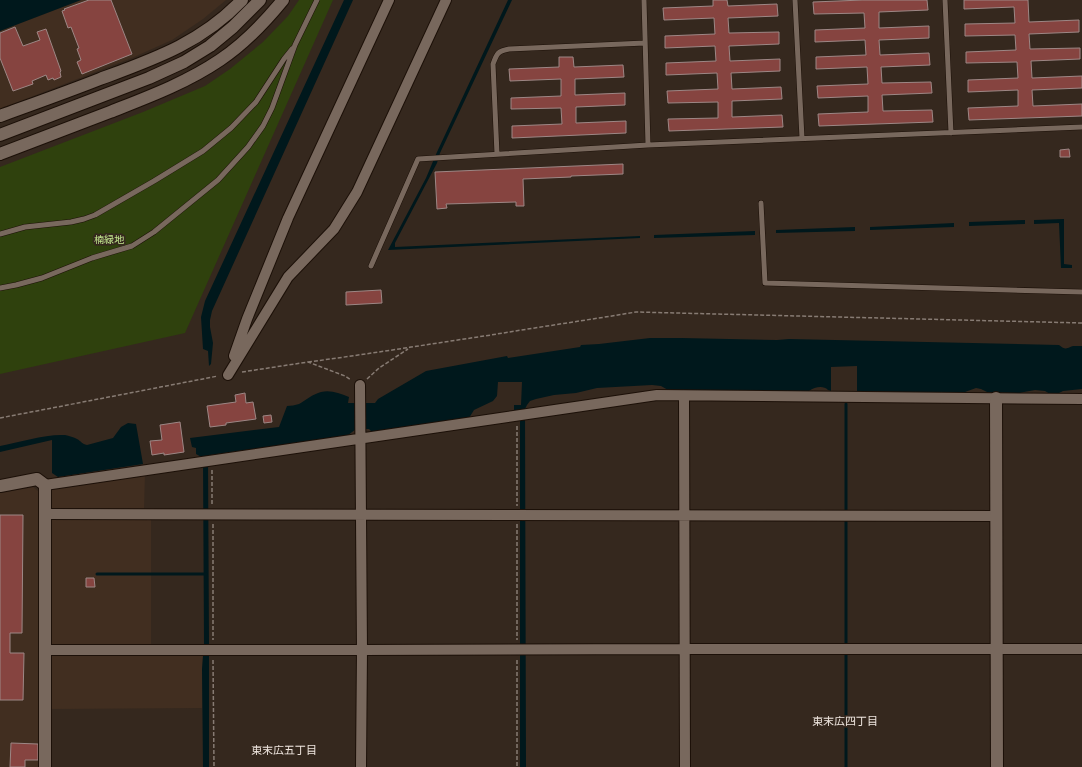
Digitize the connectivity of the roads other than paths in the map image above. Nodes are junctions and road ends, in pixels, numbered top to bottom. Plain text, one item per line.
1 (242, 0) edge
2 (260, 0) edge
3 (283, 0) edge
4 (317, 0) edge
5 (389, 0) edge
6 (446, 0) edge
7 (644, 0) edge
8 (795, 0) edge
9 (945, 0) edge
10 (645, 43) junction
11 (295, 45) junction
12 (0, 116) edge
13 (1082, 127) edge
14 (951, 133) junction
15 (0, 135) edge
16 (802, 138) junction
17 (648, 145) junction
18 (0, 154) edge
19 (497, 154) junction
20 (761, 203) dead end
21 (0, 234) edge
22 (371, 266) dead end
23 (0, 288) edge
24 (1082, 292) edge
25 (360, 390) road end
26 (684, 396) junction
27 (996, 398) junction
28 (1082, 399) edge
29 (361, 436) junction
30 (46, 485) junction
31 (0, 486) edge
32 (45, 514) junction
33 (361, 516) junction
34 (684, 516) junction
35 (997, 516) junction
36 (684, 649) junction
37 (997, 649) junction
38 (1082, 649) edge
39 (46, 650) junction
40 (362, 650) junction
41 (45, 767) edge
42 (361, 767) edge
43 (685, 767) edge
44 (997, 767) edge

1 - 12 street
2 - 15 street
3 - 18 street
4 - 11 lane
5 - 6 street
7 - 10 lane
8 - 16 lane
9 - 14 lane
10 - 17 lane
10 - 19 lane
11 - 21 lane
11 - 23 lane
13 - 14 lane
14 - 16 lane
16 - 17 lane
17 - 19 lane
19 - 22 lane
20 - 24 lane
25 - 29 street
26 - 27 street
26 - 29 street
26 - 34 street
27 - 28 street
27 - 35 street
29 - 30 street
29 - 33 street
30 - 31 street
30 - 32 street
32 - 33 street
32 - 39 street
33 - 34 street
33 - 40 street
34 - 35 street
34 - 36 street
35 - 37 street
36 - 37 street
36 - 40 street
36 - 43 street
37 - 38 street
37 - 44 street
39 - 40 street
39 - 41 street
40 - 42 street

